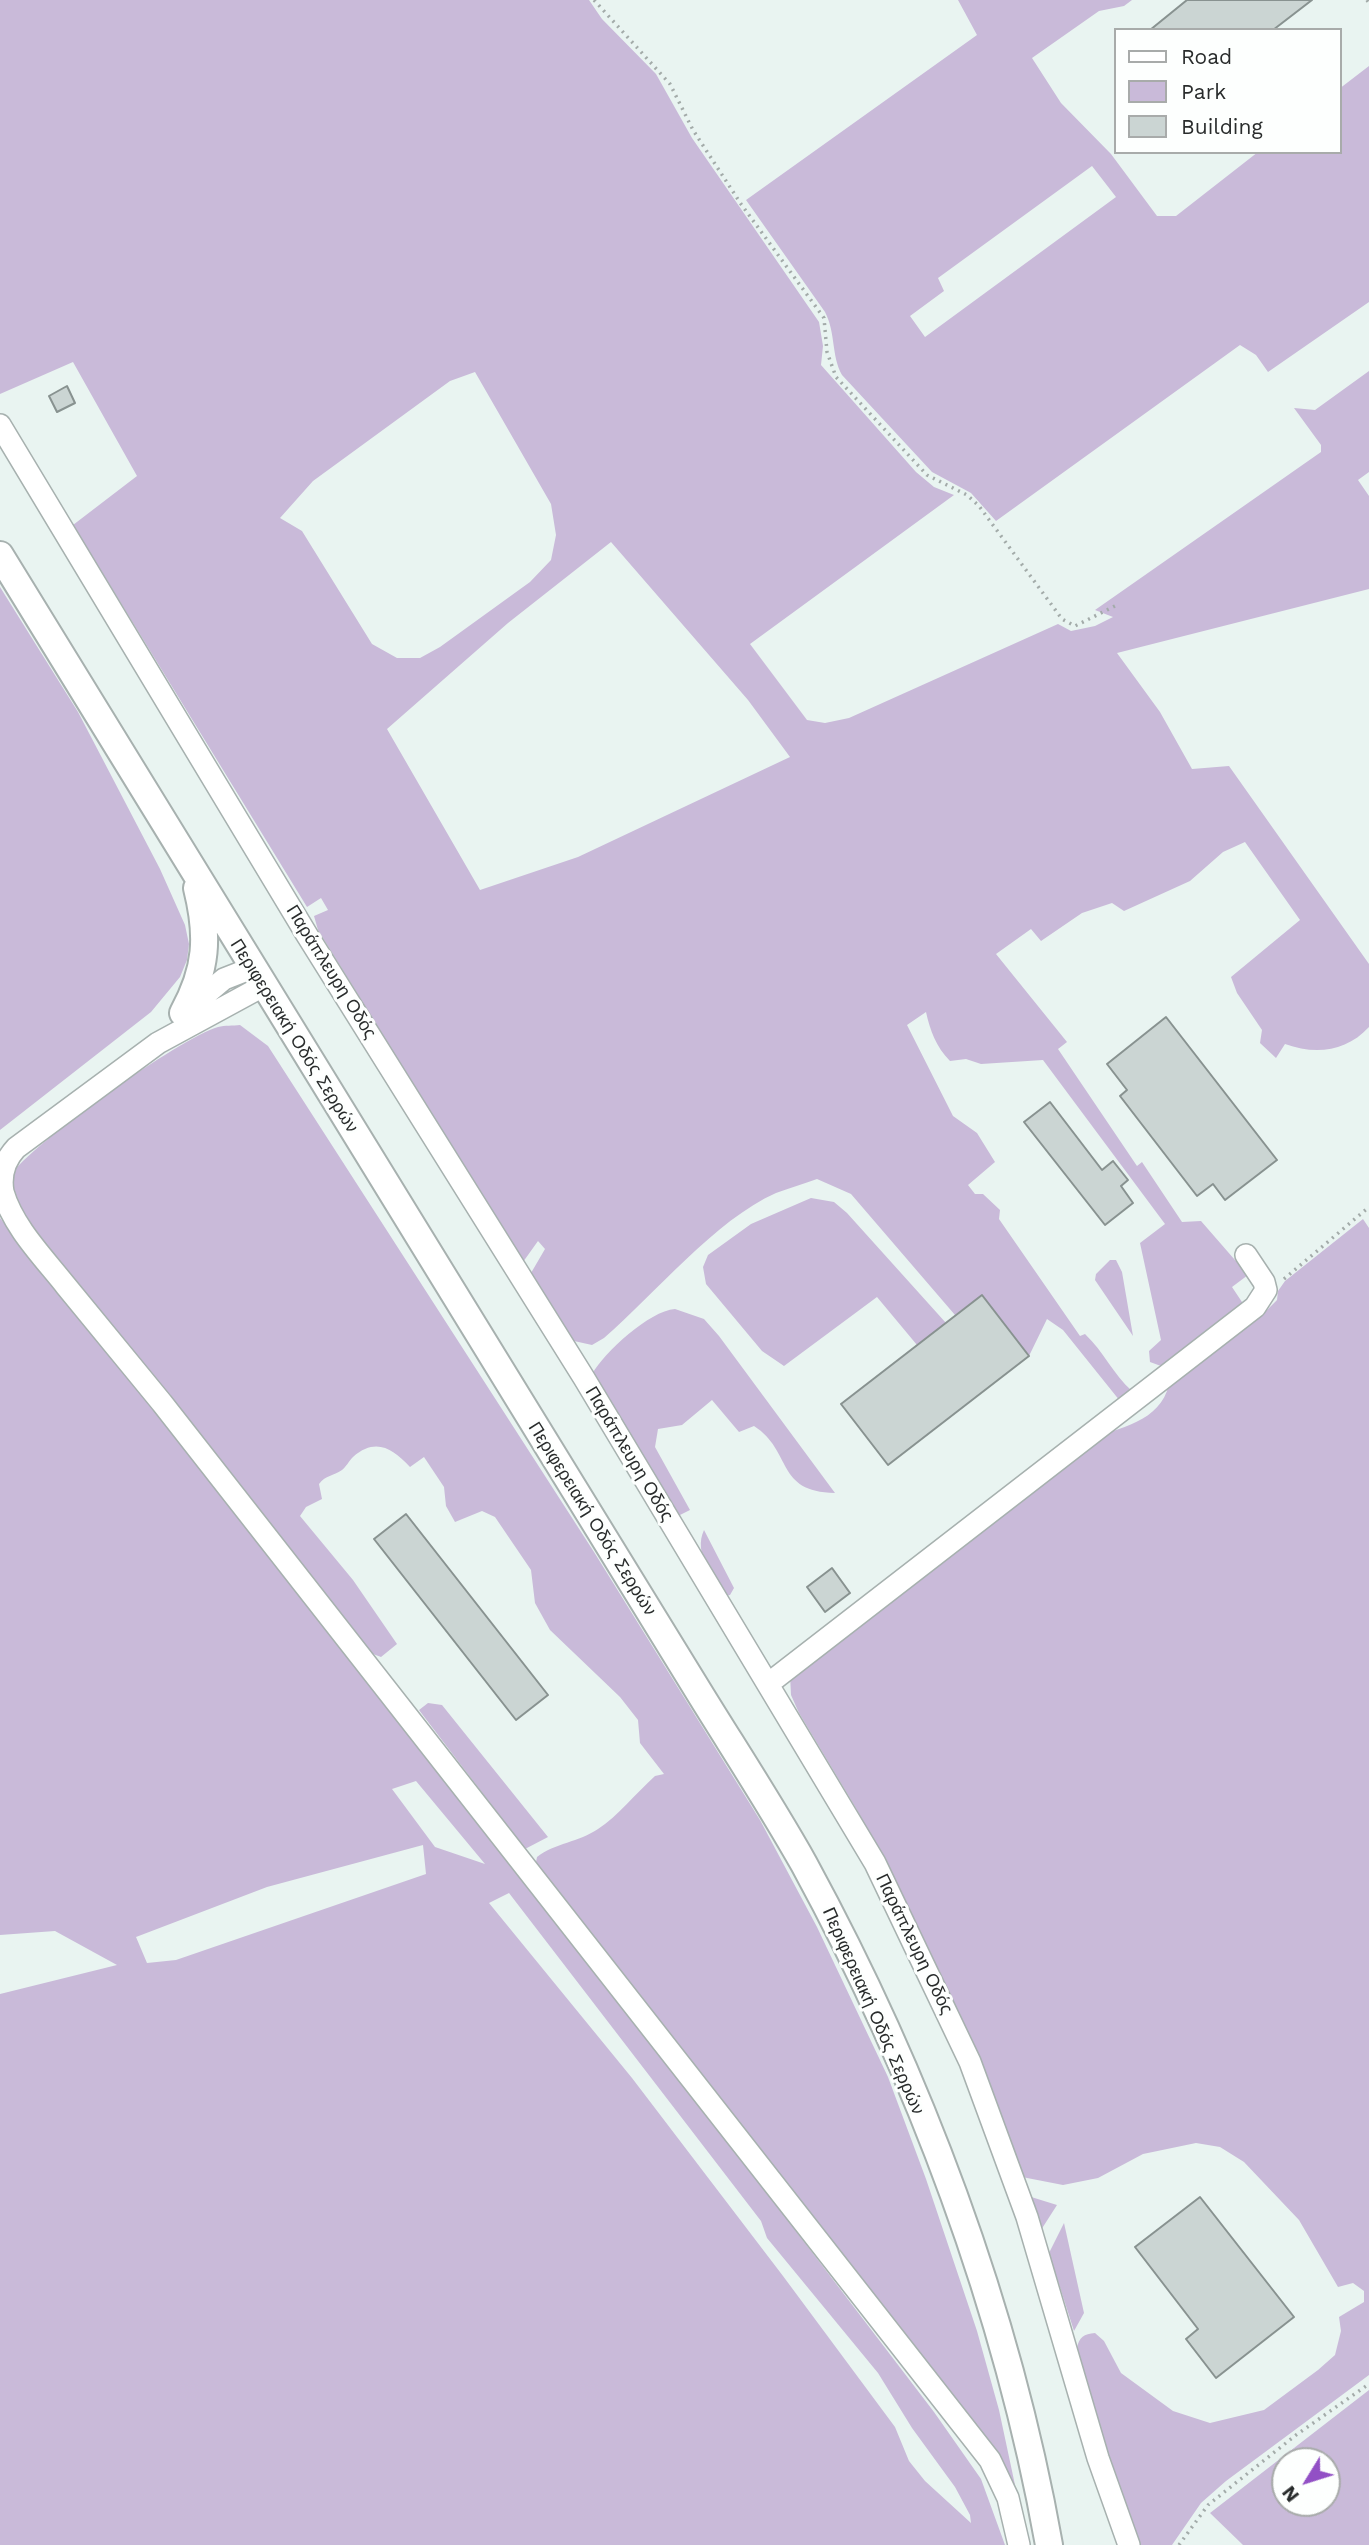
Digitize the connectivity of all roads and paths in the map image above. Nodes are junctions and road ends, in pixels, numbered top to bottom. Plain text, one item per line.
1 (594, 0) edge
2 (0, 425) edge
3 (0, 555) edge
4 (1119, 604) dead end
5 (192, 870) junction
6 (257, 977) junction
7 (183, 1013) junction
8 (158, 1043) junction
9 (1, 1171) edge
10 (1369, 1207) edge
11 (1246, 1255) dead end
12 (1264, 1296) junction
13 (768, 1684) junction
14 (1369, 2384) edge
15 (1019, 2545) edge
16 (1049, 2545) edge
17 (1129, 2545) edge
18 (1179, 2545) edge

1 - 4 path
2 - 13 street, Παράπλευρη Οδός
3 - 5 main road, Περιφερειακή Οδός Σερρών
5 - 6 main road, Περιφερειακή Οδός Σερρών
5 - 7 main road
6 - 7 street
6 - 8 street
6 - 16 main road, Περιφερειακή Οδός Σερρών
7 - 8 street
8 - 9 street
9 - 15 street
10 - 12 path
11 - 12 street
12 - 13 street
13 - 17 street, Παράπλευρη Οδός
14 - 18 path

